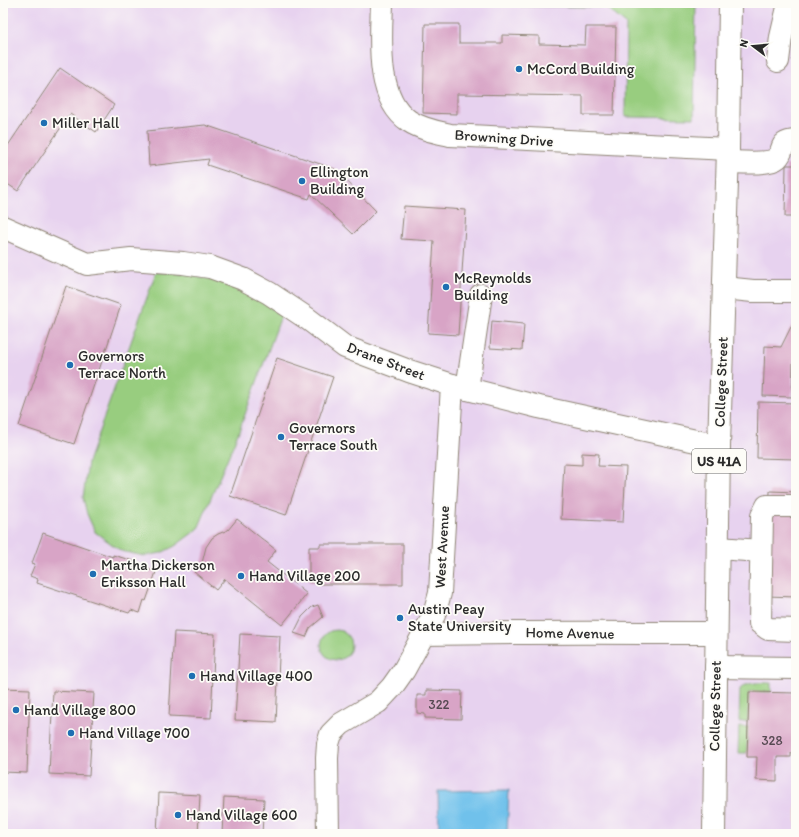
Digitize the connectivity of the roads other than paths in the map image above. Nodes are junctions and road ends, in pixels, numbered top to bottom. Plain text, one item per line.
1 (382, 3) edge
2 (730, 3) edge
3 (789, 3) edge
4 (778, 61) dead end
5 (796, 141) edge
6 (728, 155) junction
7 (3, 227) edge
8 (724, 288) junction
9 (796, 291) edge
10 (481, 295) dead end
11 (459, 387) junction
12 (719, 446) junction
13 (796, 506) edge
14 (718, 548) junction
15 (761, 551) junction
16 (796, 630) edge
17 (716, 633) junction
18 (423, 634) junction
19 (716, 667) junction
20 (796, 668) edge
21 (328, 834) edge
22 (714, 834) edge

1 - 6 street, Browning Drive
2 - 6 street, College Street / US 41A
3 - 4 street
5 - 6 street, Browning Drive
6 - 8 street, College Street / US 41A
7 - 11 street, Drane Street
8 - 9 street
8 - 12 street, College Street / US 41A
10 - 11 street, West Avenue
11 - 12 street, Drane Street
11 - 18 street, West Avenue
12 - 14 street, College Street / US 41A
13 - 15 street
14 - 15 street
14 - 17 street, College Street / US 41A
15 - 16 street
17 - 18 street, Home Avenue
17 - 19 street, College Street / US 41A
18 - 21 street, West Avenue
19 - 20 street
19 - 22 street, College Street / US 41A

